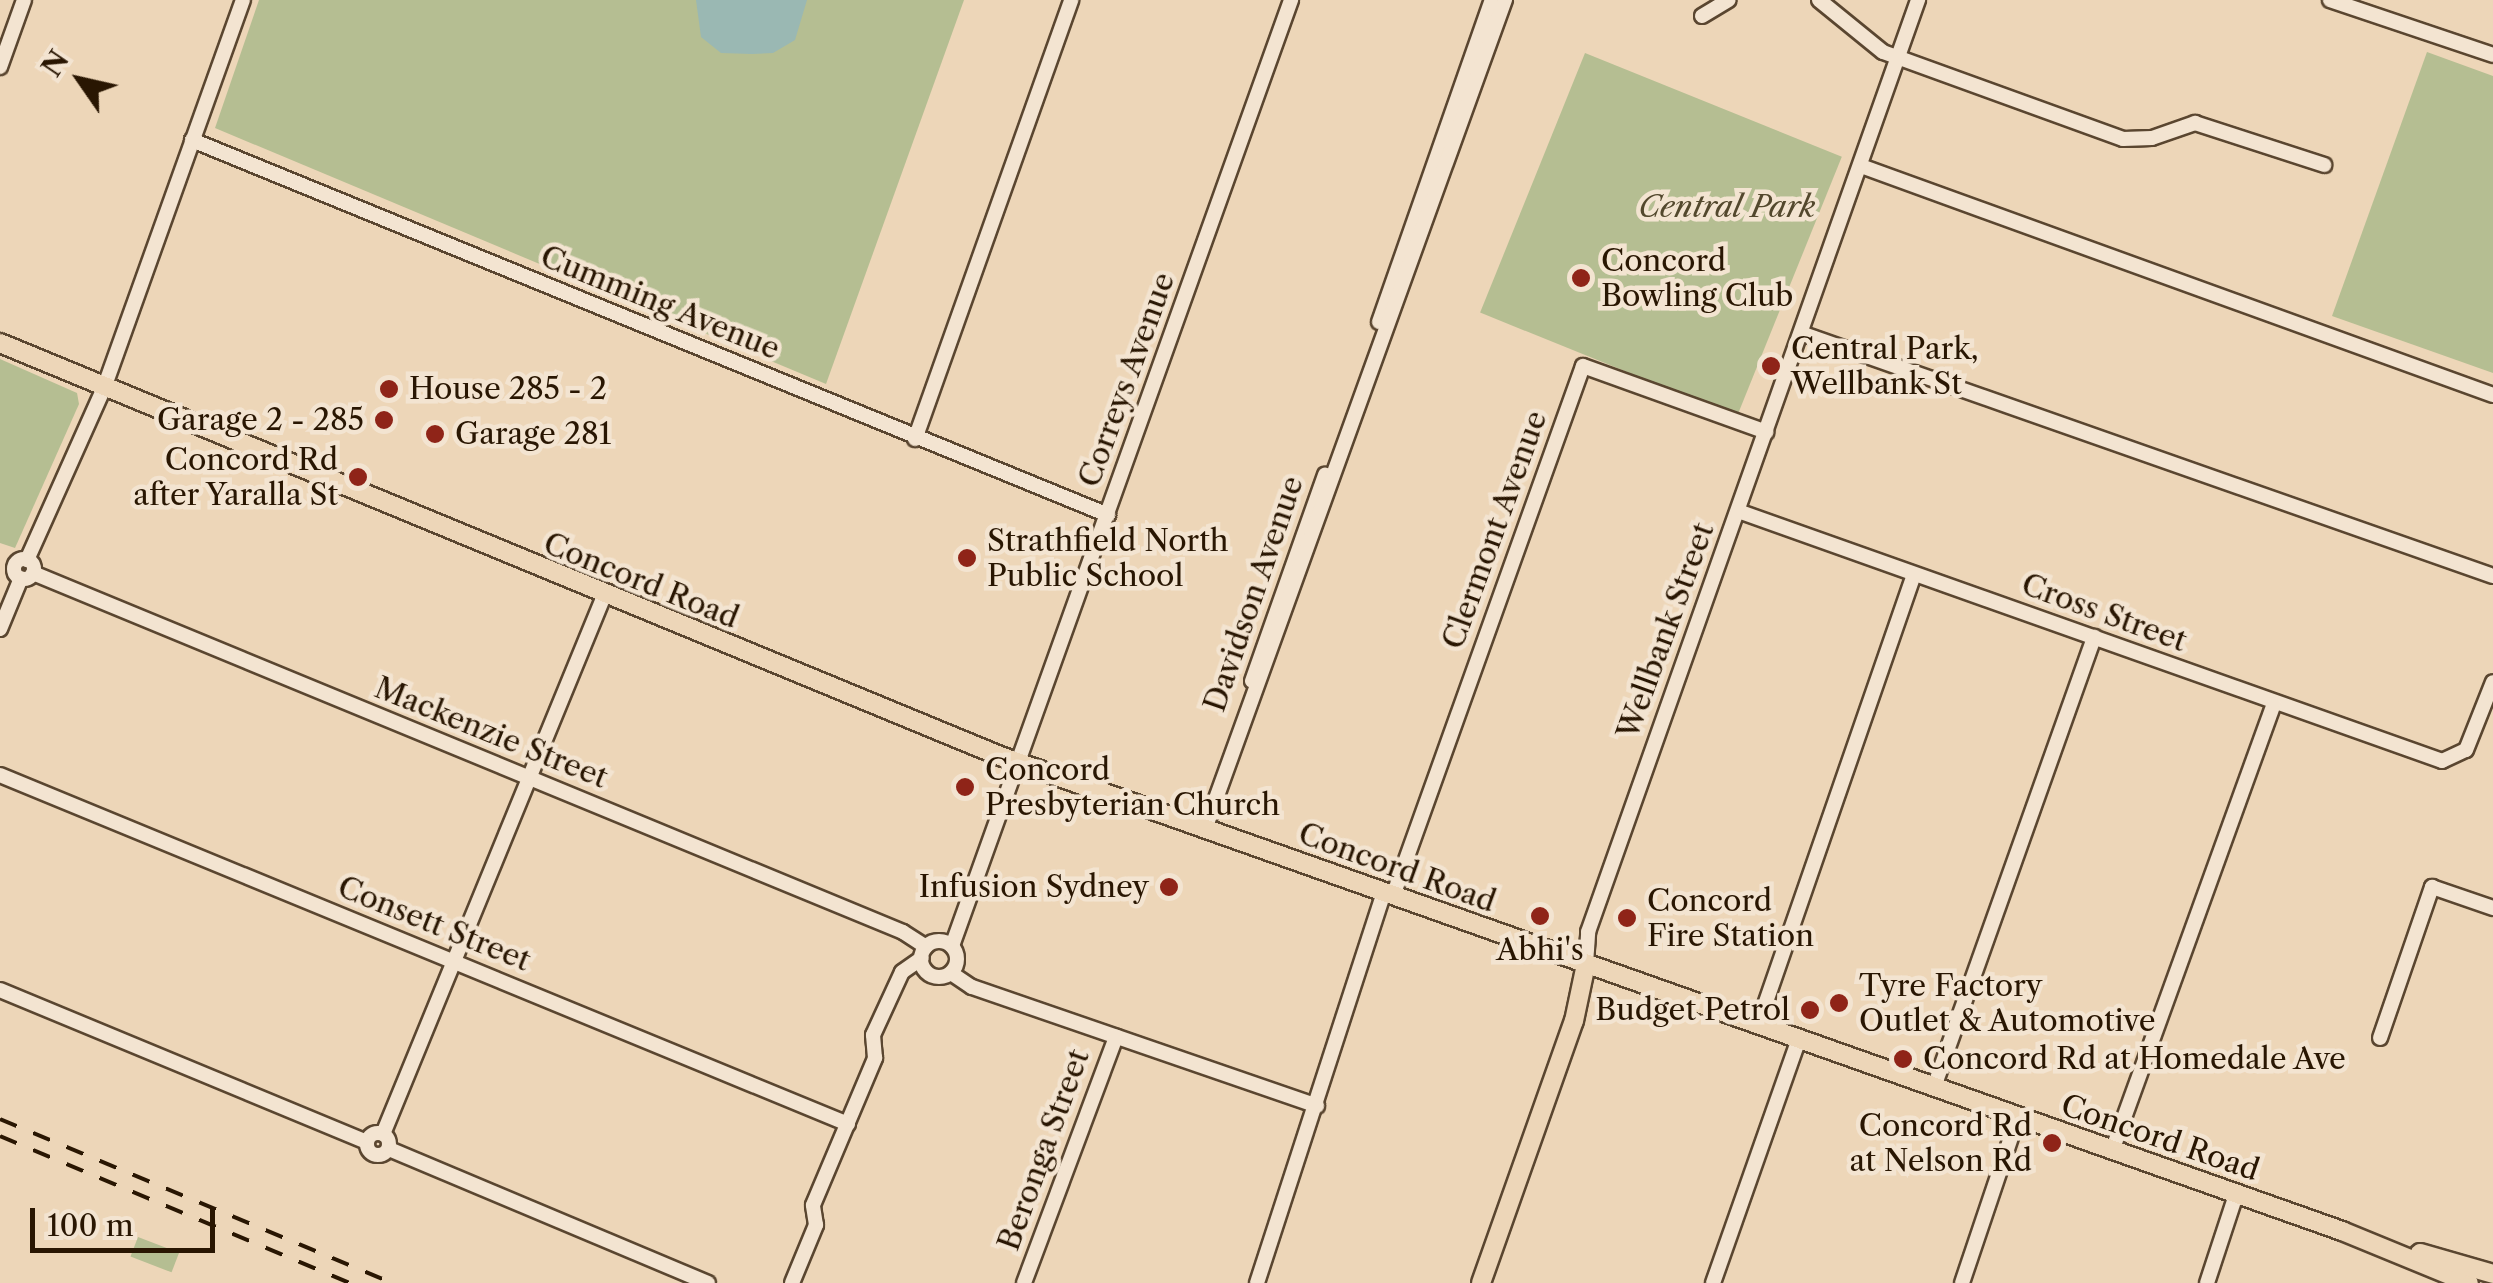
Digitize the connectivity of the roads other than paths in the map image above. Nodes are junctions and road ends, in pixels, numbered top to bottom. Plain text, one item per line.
1 (24, 0) edge
2 (242, 0) edge
3 (1071, 0) edge
4 (1291, 0) edge
5 (1492, 0) edge
6 (1504, 0) edge
7 (1728, 0) edge
8 (1819, 0) edge
9 (1918, 0) edge
10 (2339, 2) edge
11 (1702, 16) dead end
12 (2493, 55) edge
13 (1899, 58) junction
14 (0, 68) edge
15 (192, 140) junction
16 (2324, 165) dead end
17 (1861, 166) junction
18 (1800, 334) junction
19 (0, 343) edge
20 (104, 388) junction
21 (2493, 394) edge
22 (1766, 432) junction
23 (915, 438) junction
24 (1738, 511) junction
25 (1108, 516) junction
26 (0, 560) edge
27 (24, 569) junction
28 (1914, 574) junction
29 (2493, 576) edge
30 (604, 596) junction
31 (0, 629) edge
32 (2094, 637) junction
33 (2493, 682) edge
34 (2274, 704) junction
35 (1020, 764) junction
36 (0, 776) edge
37 (530, 778) junction
38 (1204, 829) junction
39 (1389, 895) junction
40 (2493, 908) edge
41 (952, 946) junction
42 (924, 953) junction
43 (454, 962) junction
44 (1586, 964) junction
45 (951, 973) junction
46 (0, 990) edge
47 (1758, 1025) junction
48 (1116, 1037) junction
49 (2380, 1038) dead end
50 (1800, 1039) junction
51 (1934, 1087) junction
52 (1316, 1106) junction
53 (2018, 1117) junction
54 (848, 1124) junction
55 (386, 1142) junction
56 (2112, 1151) junction
57 (2236, 1194) junction
58 (2433, 1271) edge
59 (2493, 1274) edge
60 (708, 1283) edge
61 (792, 1283) edge
62 (1024, 1283) edge
63 (1256, 1283) edge
64 (1481, 1283) edge
65 (1714, 1283) edge
66 (1962, 1283) edge
67 (2208, 1283) edge
68 (2469, 1283) edge

1 - 14 street
2 - 15 street
3 - 23 street
4 - 25 street, Correys Avenue
5 - 38 street, Davidson Avenue
6 - 38 street, Davidson Avenue
7 - 11 street
8 - 13 street
9 - 13 street, Wellbank Street
10 - 12 street
13 - 16 street
13 - 17 street, Wellbank Street
15 - 20 street
15 - 23 street, Cumming Avenue
17 - 18 street, Wellbank Street
17 - 21 street
18 - 22 street, Wellbank Street
18 - 29 street
19 - 20 main road, Concord Road
20 - 27 street
20 - 30 main road, Concord Road
22 - 24 street, Wellbank Street
22 - 39 street, Clermont Avenue
23 - 25 street, Cumming Avenue
24 - 28 street, Cross Street
24 - 44 street, Wellbank Street
25 - 35 street, Correys Avenue
26 - 27 street, Mackenzie Street
27 - 31 street
27 - 37 street, Mackenzie Street
28 - 32 street, Cross Street
28 - 47 street
30 - 35 main road, Concord Road
30 - 37 street
32 - 34 street, Cross Street
32 - 51 street
33 - 34 street, Cross Street
34 - 56 street
35 - 38 main road, Concord Road
35 - 41 street, Correys Avenue
36 - 43 street, Consett Street
37 - 42 street, Mackenzie Street
37 - 43 street
38 - 39 main road, Concord Road
39 - 44 main road, Concord Road
39 - 52 street
40 - 49 street
41 - 42 street
41 - 45 street
42 - 45 street
42 - 54 street
43 - 54 street, Consett Street
43 - 55 street
44 - 47 main road, Concord Road
44 - 64 main road, Wellbank Street
45 - 48 street
46 - 55 street
47 - 50 main road, Concord Road
48 - 52 street
48 - 62 street, Beronga Street
50 - 51 main road, Concord Road
50 - 65 street
51 - 53 main road, Concord Road
52 - 63 street
53 - 56 main road, Concord Road
53 - 66 street
54 - 61 street
55 - 60 street
56 - 57 main road, Concord Road
57 - 58 main road, Concord Road
57 - 67 street
58 - 59 main road, Concord Road
58 - 68 main road, Concord Road

